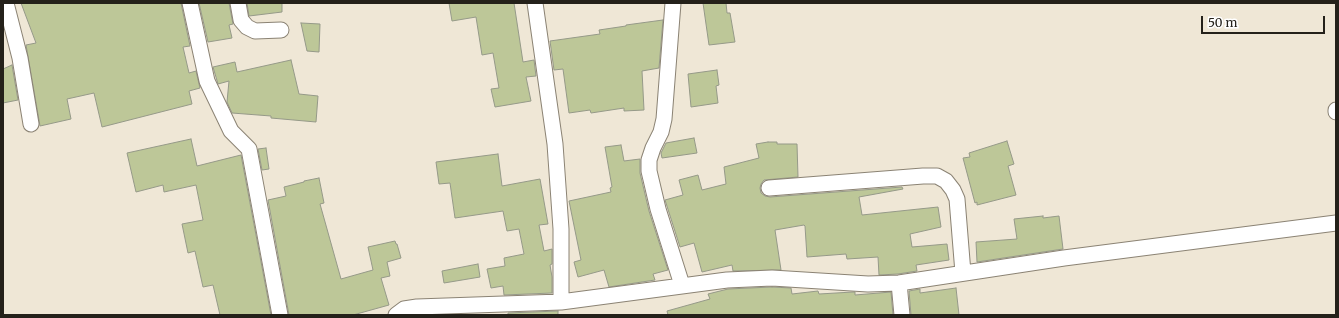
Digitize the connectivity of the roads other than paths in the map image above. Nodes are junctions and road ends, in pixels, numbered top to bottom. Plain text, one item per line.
1 (6, 3) edge
2 (190, 3) edge
3 (238, 3) edge
4 (535, 3) edge
5 (673, 3) edge
6 (281, 30) dead end
7 (31, 124) dead end
8 (769, 188) dead end
9 (1336, 222) edge
10 (963, 273) junction
11 (899, 283) junction
12 (682, 285) junction
13 (561, 302) junction
14 (541, 309) edge
15 (280, 315) edge
16 (396, 315) edge
17 (902, 315) edge

1 - 7 street
2 - 15 street
3 - 6 street
4 - 13 street
5 - 12 street
8 - 10 street
9 - 10 street
10 - 11 street
11 - 12 street
11 - 17 street
12 - 13 street
13 - 14 street
14 - 16 street

